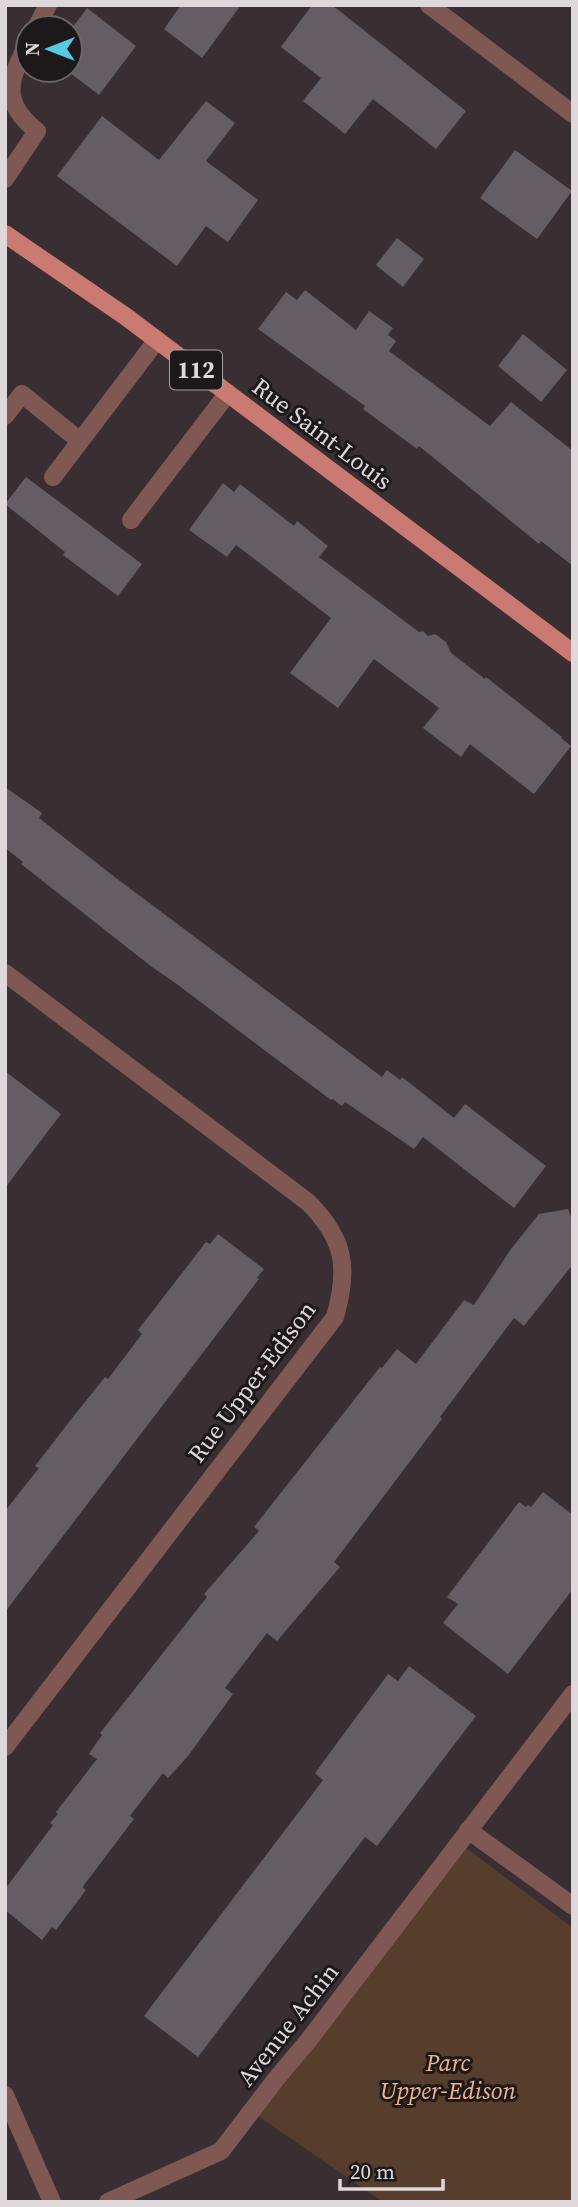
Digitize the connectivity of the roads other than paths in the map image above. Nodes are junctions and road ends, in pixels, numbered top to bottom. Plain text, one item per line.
1 (429, 5) edge
2 (14, 73) edge
3 (573, 114) edge
4 (5, 178) edge
5 (5, 233) edge
6 (157, 340) junction
7 (228, 393) junction
8 (5, 416) edge
9 (80, 441) junction
10 (53, 477) dead end
11 (131, 520) dead end
12 (573, 653) edge
13 (5, 974) edge
14 (573, 1694) edge
15 (5, 1747) edge
16 (468, 1830) junction
17 (573, 1906) edge
18 (5, 2095) edge
19 (52, 2202) edge
20 (107, 2202) edge

1 - 3 street
2 - 4 street
5 - 6 main road, Rue Saint-Louis / 112
6 - 7 main road, Rue Saint-Louis / 112
6 - 9 street
7 - 11 street
7 - 12 main road, Rue Saint-Louis / 112
8 - 9 street
9 - 10 street
13 - 15 street, Rue Upper-Edison
14 - 16 street, Avenue Achin
16 - 17 street
16 - 20 street, Avenue Achin
18 - 19 street

